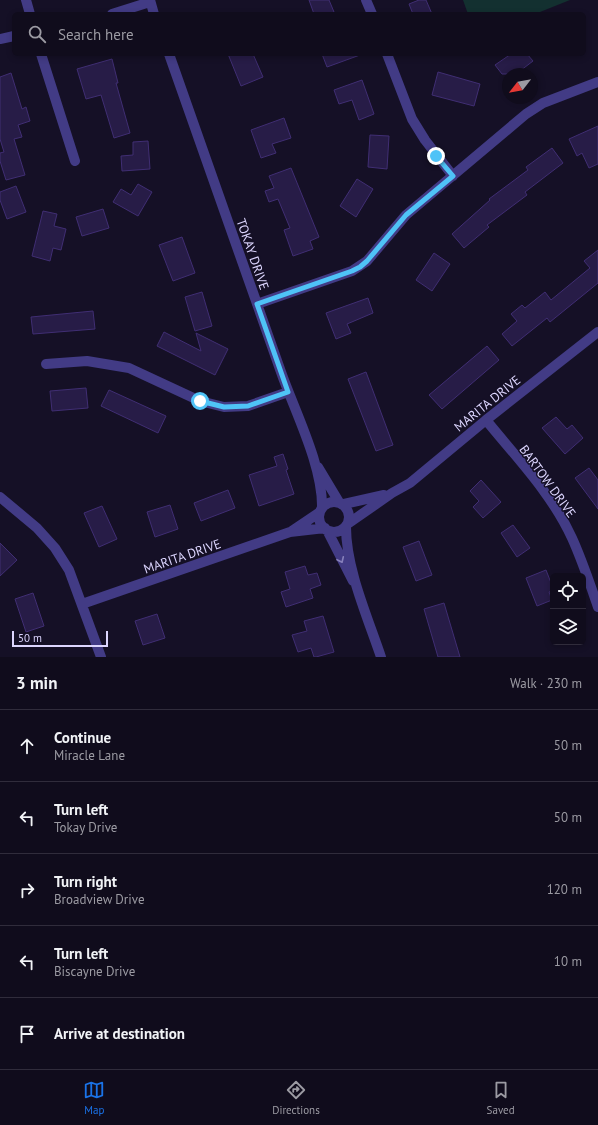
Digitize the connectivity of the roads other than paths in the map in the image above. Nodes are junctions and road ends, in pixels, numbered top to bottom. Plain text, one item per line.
1 (26, 0) edge
2 (366, 0) edge
3 (150, 1) edge
4 (29, 12) edge
5 (118, 12) edge
6 (153, 12) edge
7 (371, 12) edge
8 (12, 36) edge
9 (0, 39) edge
10 (41, 56) edge
11 (169, 56) edge
12 (388, 56) edge
13 (598, 82) edge
14 (75, 161) dead end
15 (453, 176) junction
16 (257, 304) junction
17 (598, 332) edge
18 (46, 364) dead end
19 (288, 392) junction
20 (486, 420) junction
21 (314, 462) junction
22 (392, 493) junction
23 (0, 497) edge
24 (342, 503) junction
25 (321, 510) junction
26 (347, 525) junction
27 (326, 529) junction
28 (290, 532) junction
29 (357, 588) junction
30 (82, 604) junction
31 (598, 607) edge
32 (101, 657) edge
33 (381, 657) edge

1 - 4 street
2 - 7 street
3 - 5 street
3 - 6 street
8 - 9 street
10 - 14 street
11 - 16 street, TOKAY DRIVE
12 - 15 street
13 - 15 street
15 - 16 street
16 - 19 street, TOKAY DRIVE
17 - 20 street, MARITA DRIVE
18 - 19 street
19 - 21 street, TOKAY DRIVE
20 - 22 street, MARITA DRIVE
20 - 31 street, BARTOW DRIVE
21 - 24 street, TOKAY DRIVE
21 - 25 street, TOKAY DRIVE
22 - 24 street, MARITA DRIVE
22 - 26 street, MARITA DRIVE
23 - 30 street
24 - 25 street
24 - 26 street
25 - 27 street
25 - 28 street, MARITA DRIVE
26 - 27 street
26 - 29 street
27 - 28 street, MARITA DRIVE
27 -> 29 street
28 - 30 street, MARITA DRIVE
29 - 33 street
30 - 32 street

